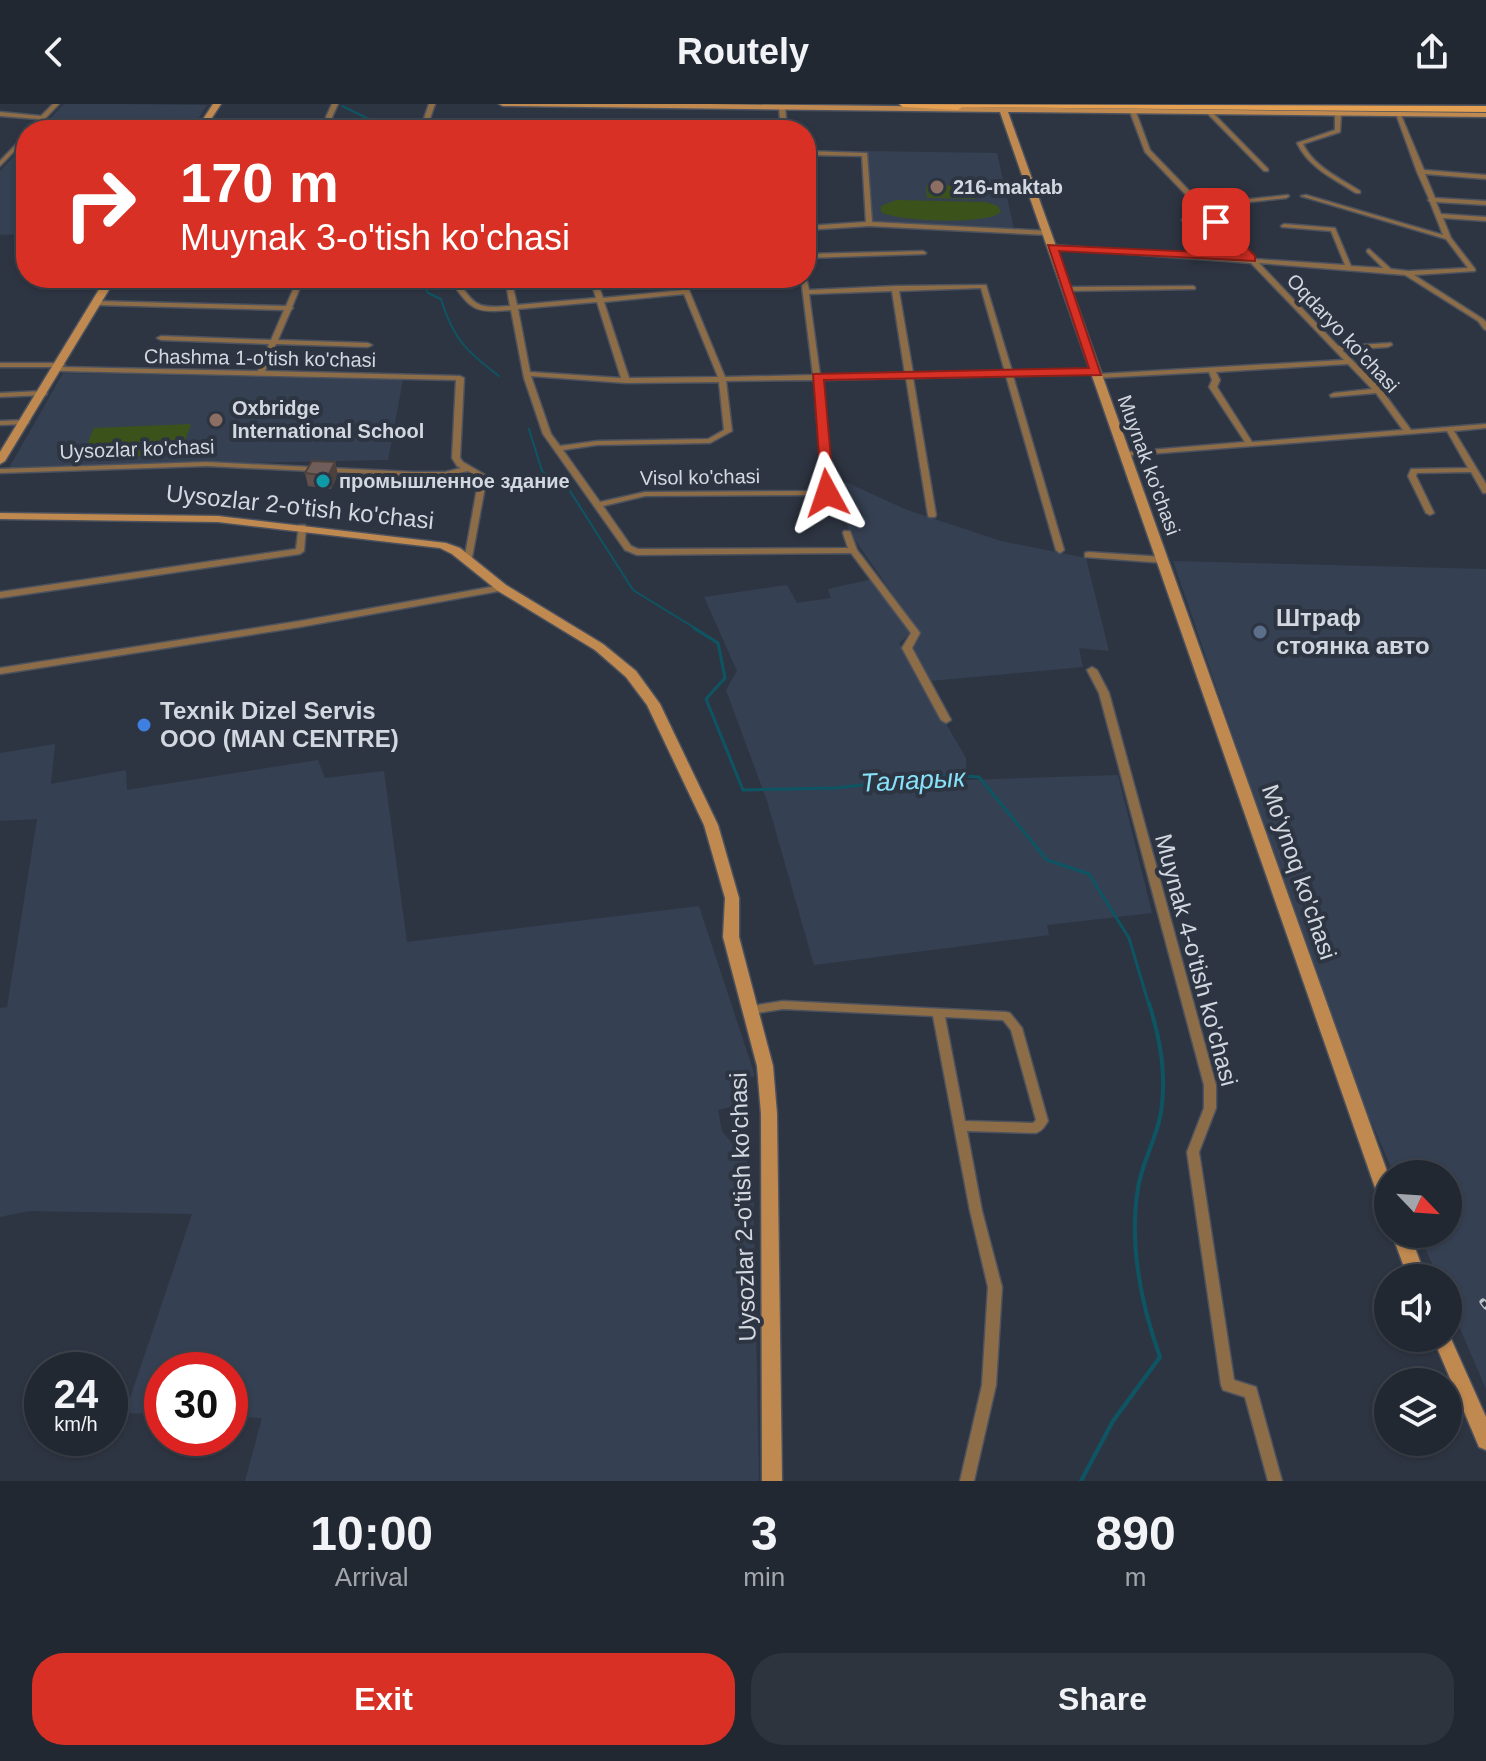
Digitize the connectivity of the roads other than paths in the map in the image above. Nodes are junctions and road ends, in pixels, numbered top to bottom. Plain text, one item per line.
1 (56, 104) edge
2 (503, 104) edge
3 (903, 104) edge
4 (947, 104) edge
5 (1422, 104) edge
6 (1464, 104) edge
7 (782, 107) junction
8 (1167, 107) junction
9 (1486, 107) edge
10 (1004, 111) junction
11 (1133, 112) junction
12 (1210, 113) junction
13 (0, 114) edge
14 (1338, 115) junction
15 (1398, 115) junction
16 (1486, 115) edge
17 (43, 118) joint
18 (783, 120) edge
19 (16, 147) edge
20 (816, 153) edge
21 (0, 164) edge
22 (1266, 170) dead end
23 (1420, 172) junction
24 (1486, 177) edge
25 (1358, 192) dead end
26 (1286, 196) dead end
27 (1304, 196) dead end
28 (1431, 200) junction
29 (1486, 203) edge
30 (1201, 206) junction
31 (1438, 216) junction
32 (1486, 219) edge
33 (1185, 220) dead end
34 (1216, 222) junction
35 (869, 224) junction
36 (1284, 226) dead end
37 (816, 227) edge
38 (1048, 233) junction
39 (1448, 238) junction
40 (1052, 247) junction
41 (1369, 251) dead end
42 (923, 253) dead end
43 (816, 256) edge
44 (1251, 258) junction
45 (1348, 265) junction
46 (1388, 269) junction
47 (1407, 273) junction
48 (105, 288) edge
49 (297, 288) edge
50 (460, 288) edge
51 (510, 288) edge
52 (596, 288) edge
53 (685, 288) edge
54 (806, 288) edge
55 (895, 288) junction
56 (1193, 288) dead end
57 (1067, 289) junction
58 (687, 292) junction
59 (807, 292) junction
60 (600, 300) junction
61 (96, 303) junction
62 (290, 308) junction
63 (515, 308) junction
64 (1486, 328) edge
65 (161, 338) dead end
66 (276, 342) junction
67 (368, 345) dead end
68 (1388, 345) dead end
69 (1335, 348) junction
70 (1350, 362) junction
71 (0, 365) edge
72 (60, 367) junction
73 (1007, 372) junction
74 (1213, 372) junction
75 (260, 374) junction
76 (528, 374) junction
77 (911, 374) junction
78 (1097, 374) junction
79 (817, 377) junction
80 (722, 379) junction
81 (626, 381) junction
82 (1378, 391) junction
83 (43, 393) junction
84 (0, 395) edge
85 (1334, 395) dead end
86 (25, 422) junction
87 (0, 423) edge
88 (1486, 426) edge
89 (1449, 428) junction
90 (1408, 431) junction
91 (6, 444) edge
92 (1250, 445) junction
93 (557, 449) junction
94 (1126, 454) junction
95 (0, 461) edge
96 (467, 469) junction
97 (1474, 470) junction
98 (0, 471) edge
99 (1486, 491) edge
100 (598, 505) junction
101 (1430, 513) dead end
102 (932, 515) dead end
103 (4, 517) edge
104 (302, 527) junction
105 (847, 533) dead end
106 (853, 550) junction
107 (1060, 550) dead end
108 (1088, 555) dead end
109 (1164, 560) junction
110 (468, 561) junction
111 (502, 588) junction
112 (0, 595) edge
113 (1092, 670) dead end
114 (0, 671) edge
115 (946, 720) dead end
116 (751, 1010) junction
117 (938, 1012) junction
118 (962, 1126) junction
119 (1374, 1160) edge
120 (1448, 1352) edge
121 (1486, 1440) edge
122 (772, 1481) edge
123 (967, 1481) edge
124 (1275, 1481) edge

1 - 17 street
2 - 7 street
3 - 10 main road
4 - 8 main road
5 - 6 main road
6 - 9 main road
7 - 10 street
7 - 18 street
8 - 9 main road
8 - 10 main road
10 - 11 street
10 - 38 street, Muynak ko'chasi
11 - 12 street
11 - 30 street, Oqdaryo ko'chasi
12 - 14 street
12 - 22 street
13 - 17 street
14 - 15 street
14 - 25 street
15 - 16 street
15 - 23 street
19 - 21 street
20 - 35 street
23 - 24 street
23 - 28 street
26 - 30 street
27 - 39 street
28 - 29 street
28 - 31 street
30 - 34 street, Oqdaryo ko'chasi
31 - 32 street
31 - 39 street
33 - 34 street
34 - 44 street, Oqdaryo ko'chasi
35 - 37 street
35 - 38 street
36 - 45 street
38 - 40 street, Muynak ko'chasi
39 - 47 street
40 - 44 street
40 - 57 street, Muynak ko'chasi
41 - 46 street
42 - 43 street
44 - 45 street
44 - 69 street, Oqdaryo ko'chasi
45 - 46 street
46 - 47 street
47 - 64 street
48 - 61 street
49 - 62 street
50 - 63 street
51 - 63 street
52 - 60 street
53 - 58 street
54 - 59 street, Visol ko'chasi
55 - 59 street
55 - 73 street
55 - 77 street
56 - 57 street
57 - 78 street, Muynak ko'chasi
58 - 60 street
58 - 80 street
59 - 79 street, Visol ko'chasi
60 - 63 street
60 - 81 street
61 - 62 street
61 - 72 street
62 - 66 street
63 - 76 street
65 - 66 street
66 - 67 street
66 - 75 street
68 - 69 street
69 - 70 street, Oqdaryo ko'chasi
70 - 74 street
70 - 82 street, Oqdaryo ko'chasi
71 - 72 street, Chashma 1-o'tish ko'chasi
72 - 75 street, Chashma 1-o'tish ko'chasi
72 - 83 street
73 - 77 street
73 - 78 street
73 - 107 street
74 - 78 street
74 - 92 street
75 - 96 street, Chashma 1-o'tish ko'chasi
76 - 81 street
76 - 93 street
77 - 79 street
77 - 102 street
78 - 94 street, Muynak ko'chasi
79 - 80 street
79 - 100 street, Visol ko'chasi
80 - 81 street
80 - 93 street
82 - 85 street
82 - 90 street, Oqdaryo ko'chasi
83 - 84 street
83 - 86 street
86 - 87 street
86 - 91 street
88 - 89 street, Oqdaryo ko'chasi
89 - 90 street, Oqdaryo ko'chasi
89 - 97 street
90 - 92 street, Oqdaryo ko'chasi
91 - 95 street
92 - 94 street, Oqdaryo ko'chasi
93 - 100 street
94 - 109 street, Muynak ko'chasi
96 - 98 street, Uysozlar ko'chasi
96 - 110 street
97 - 99 street
97 - 101 street
100 - 106 street
103 - 104 street, Uysozlar 2-o'tish ko'chasi
104 - 110 street, Uysozlar 2-o'tish ko'chasi
104 - 112 street
105 - 106 street
106 - 115 street
108 - 109 street
109 - 119 street, Moʻynoq ko'chasi
110 - 111 street, Uysozlar 2-o'tish ko'chasi
111 - 114 street
111 - 116 street, Uysozlar 2-o'tish ko'chasi
113 - 124 street, Muynak 4-o'tish ko'chasi
116 - 117 street
116 - 122 street, Uysozlar 2-o'tish ko'chasi
117 - 118 street
117 - 118 street
118 - 123 street
120 - 121 street

